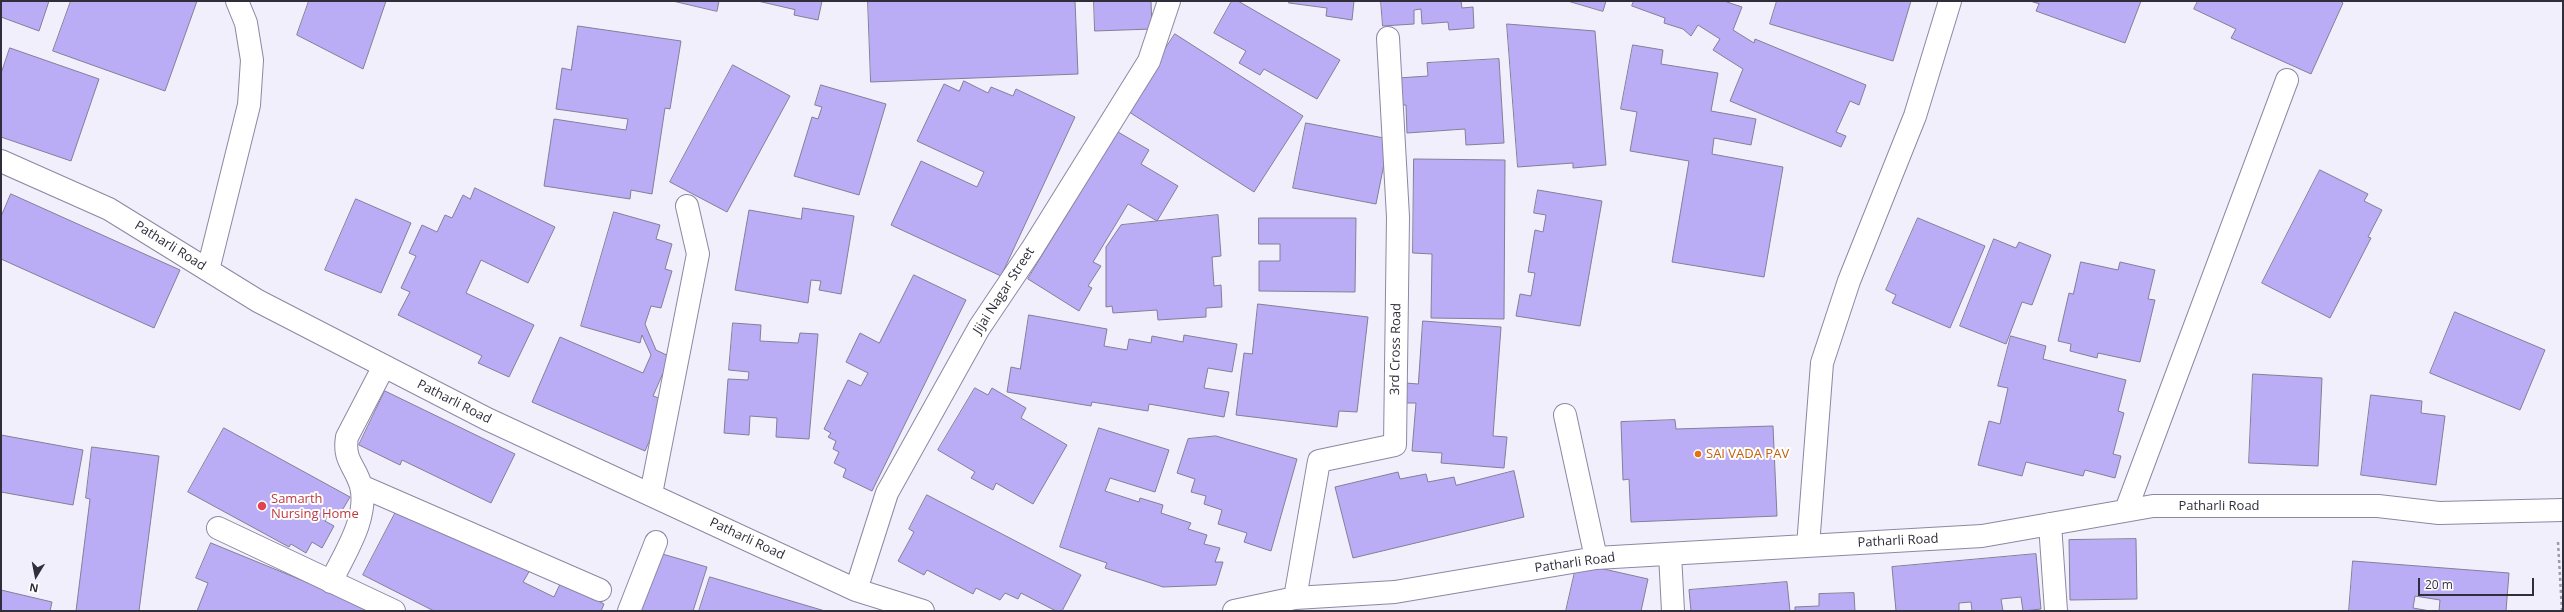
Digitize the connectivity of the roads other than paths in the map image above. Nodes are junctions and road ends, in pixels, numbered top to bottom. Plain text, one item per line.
1 (237, 1) edge
2 (1170, 1) edge
3 (1950, 1) edge
4 (1388, 38) dead end
5 (2287, 80) dead end
6 (1, 161) edge
7 (687, 206) dead end
8 (208, 270) junction
9 (384, 366) junction
10 (1565, 415) dead end
11 (361, 486) junction
12 (651, 494) junction
13 (2126, 510) junction
14 (2560, 510) edge
15 (2050, 524) junction
16 (218, 528) dead end
17 (656, 542) dead end
18 (1808, 546) junction
19 (1670, 554) junction
20 (1596, 558) junction
21 (331, 582) junction
22 (600, 590) dead end
23 (856, 590) junction
24 (1295, 598) junction
25 (1395, 602) edge
26 (394, 611) edge
27 (629, 611) edge
28 (922, 611) edge
29 (1234, 611) edge
30 (1673, 611) edge
31 (2056, 611) edge

1 - 8 street
2 - 23 street, Jijai Nagar Street
3 - 18 street
4 - 24 street, 3rd Cross Road
5 - 13 street
6 - 8 street, Patharli Road
7 - 12 street
8 - 9 street, Patharli Road
9 - 11 street
9 - 12 street, Patharli Road
10 - 20 street
11 - 21 street
11 - 22 street
12 - 23 street, Patharli Road
13 - 14 street, Patharli Road
13 - 15 street, Patharli Road
15 - 18 street, Patharli Road
15 - 31 street
16 - 21 street
17 - 27 street
18 - 19 street, Patharli Road
19 - 20 street, Patharli Road
19 - 30 street
20 - 25 street, Patharli Road
21 - 26 street
23 - 28 street, Patharli Road
24 - 25 street, Patharli Road
24 - 29 street, Patharli Road

